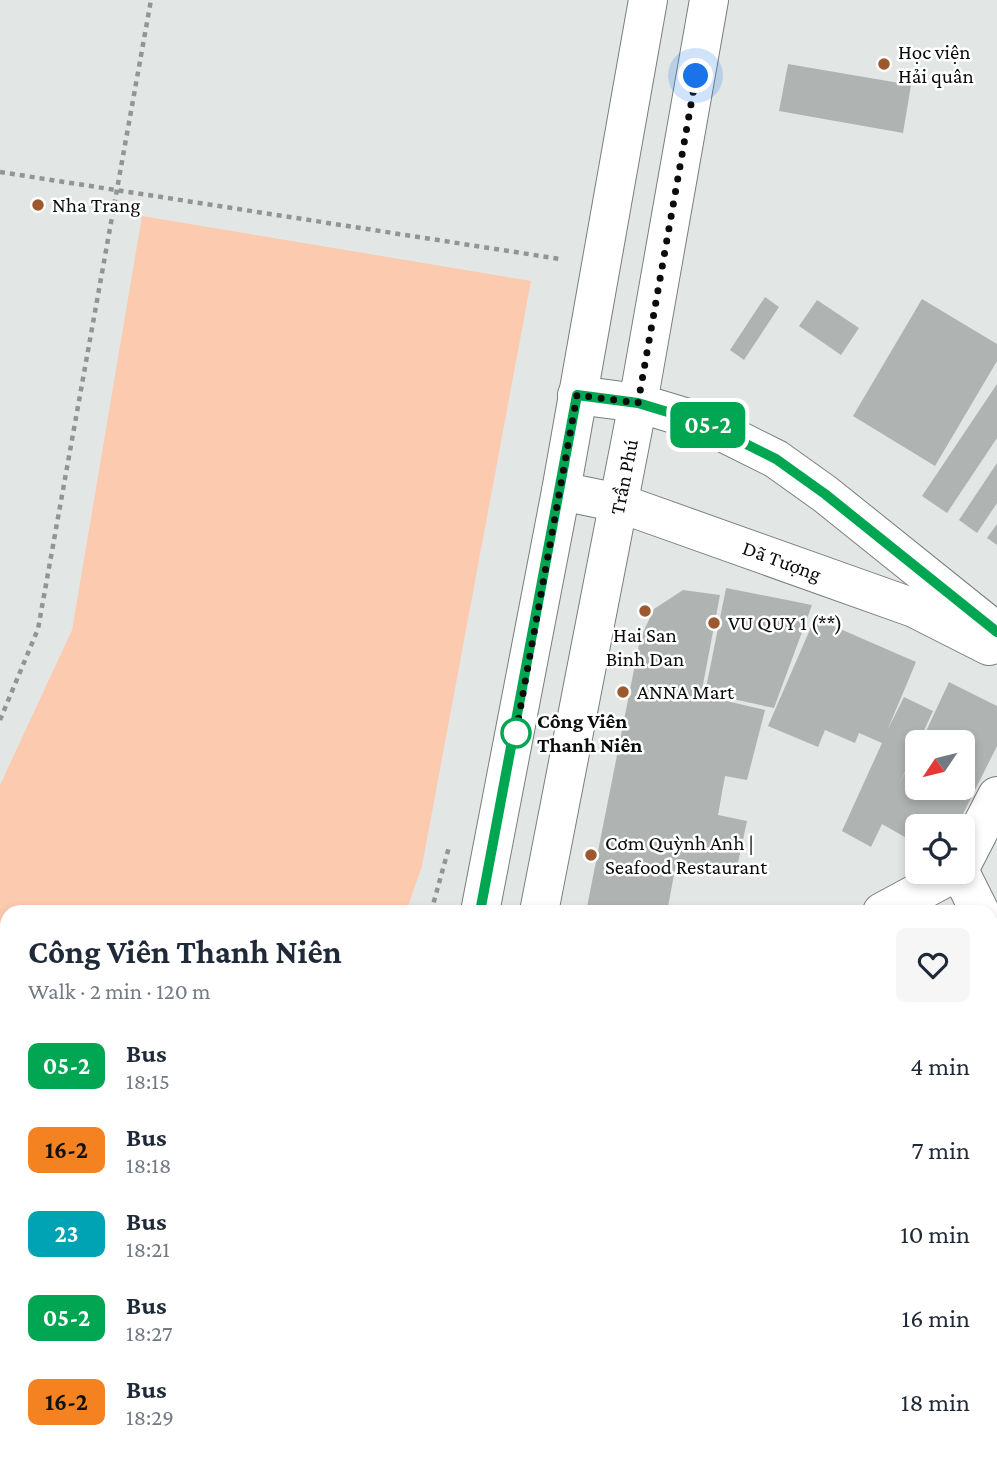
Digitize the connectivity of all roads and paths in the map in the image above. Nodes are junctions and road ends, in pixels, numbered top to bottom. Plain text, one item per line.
1 (151, 0) edge
2 (648, 0) edge
3 (709, 0) edge
4 (0, 172) edge
5 (118, 188) junction
6 (560, 259) dead end
7 (577, 395) junction
8 (638, 403) junction
9 (561, 491) junction
10 (619, 503) junction
11 (997, 632) edge
12 (997, 650) edge
13 (0, 720) edge
14 (997, 796) edge
15 (975, 839) edge
16 (935, 884) edge
17 (965, 884) edge
18 (482, 905) edge
19 (540, 905) edge
20 (895, 905) edge
21 (976, 905) edge

1 - 5 path
2 - 7 main road
3 - 8 main road, Trần Phú
4 - 5 path
5 - 6 path
5 - 13 path
7 - 8 main road
7 - 9 main road
8 - 10 main road, Trần Phú
8 - 11 main road
9 - 10 main road, Dã Tượng
9 - 18 main road
10 - 12 main road, Dã Tượng
10 - 19 main road, Trần Phú
14 - 15 main road
16 - 20 main road
17 - 21 main road

